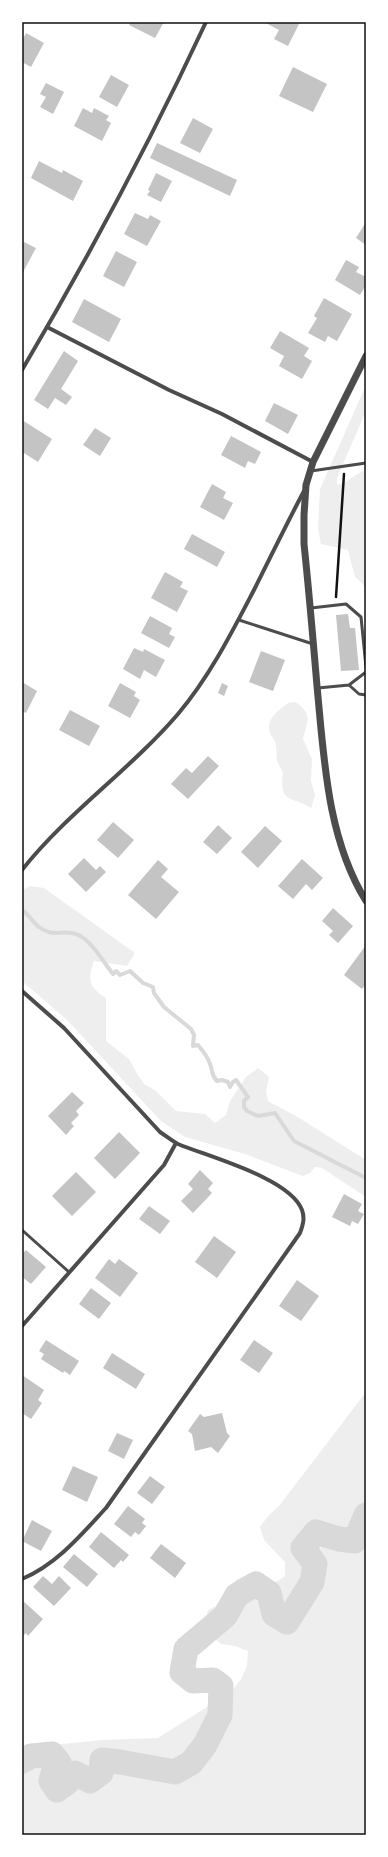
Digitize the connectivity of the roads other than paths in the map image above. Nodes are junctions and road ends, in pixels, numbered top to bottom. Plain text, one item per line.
1 (206, 22) edge
2 (48, 327) junction
3 (366, 356) edge
4 (22, 370) edge
5 (313, 462) junction
6 (366, 463) edge
7 (311, 471) junction
8 (306, 485) junction
9 (310, 608) junction
10 (238, 620) junction
11 (314, 644) junction
12 (366, 667) edge
13 (366, 672) edge
14 (349, 685) junction
15 (318, 688) junction
16 (366, 695) edge
17 (22, 870) edge
18 (366, 901) edge
19 (22, 991) edge
20 (176, 1143) junction
21 (22, 1230) edge
22 (69, 1272) junction
23 (22, 1326) edge
24 (22, 1579) edge

1 - 2 street
2 - 4 street
2 - 5 street
3 - 5 street
5 - 7 street
6 - 7 lane
7 - 8 street
8 - 9 street
8 - 10 street
9 - 11 street
9 - 12 lane
10 - 11 lane
10 - 17 street
11 - 15 street
13 - 14 lane
14 - 15 lane
14 - 16 lane
15 - 18 street
19 - 20 street
20 - 22 street
20 - 24 street
21 - 22 lane
22 - 23 street

